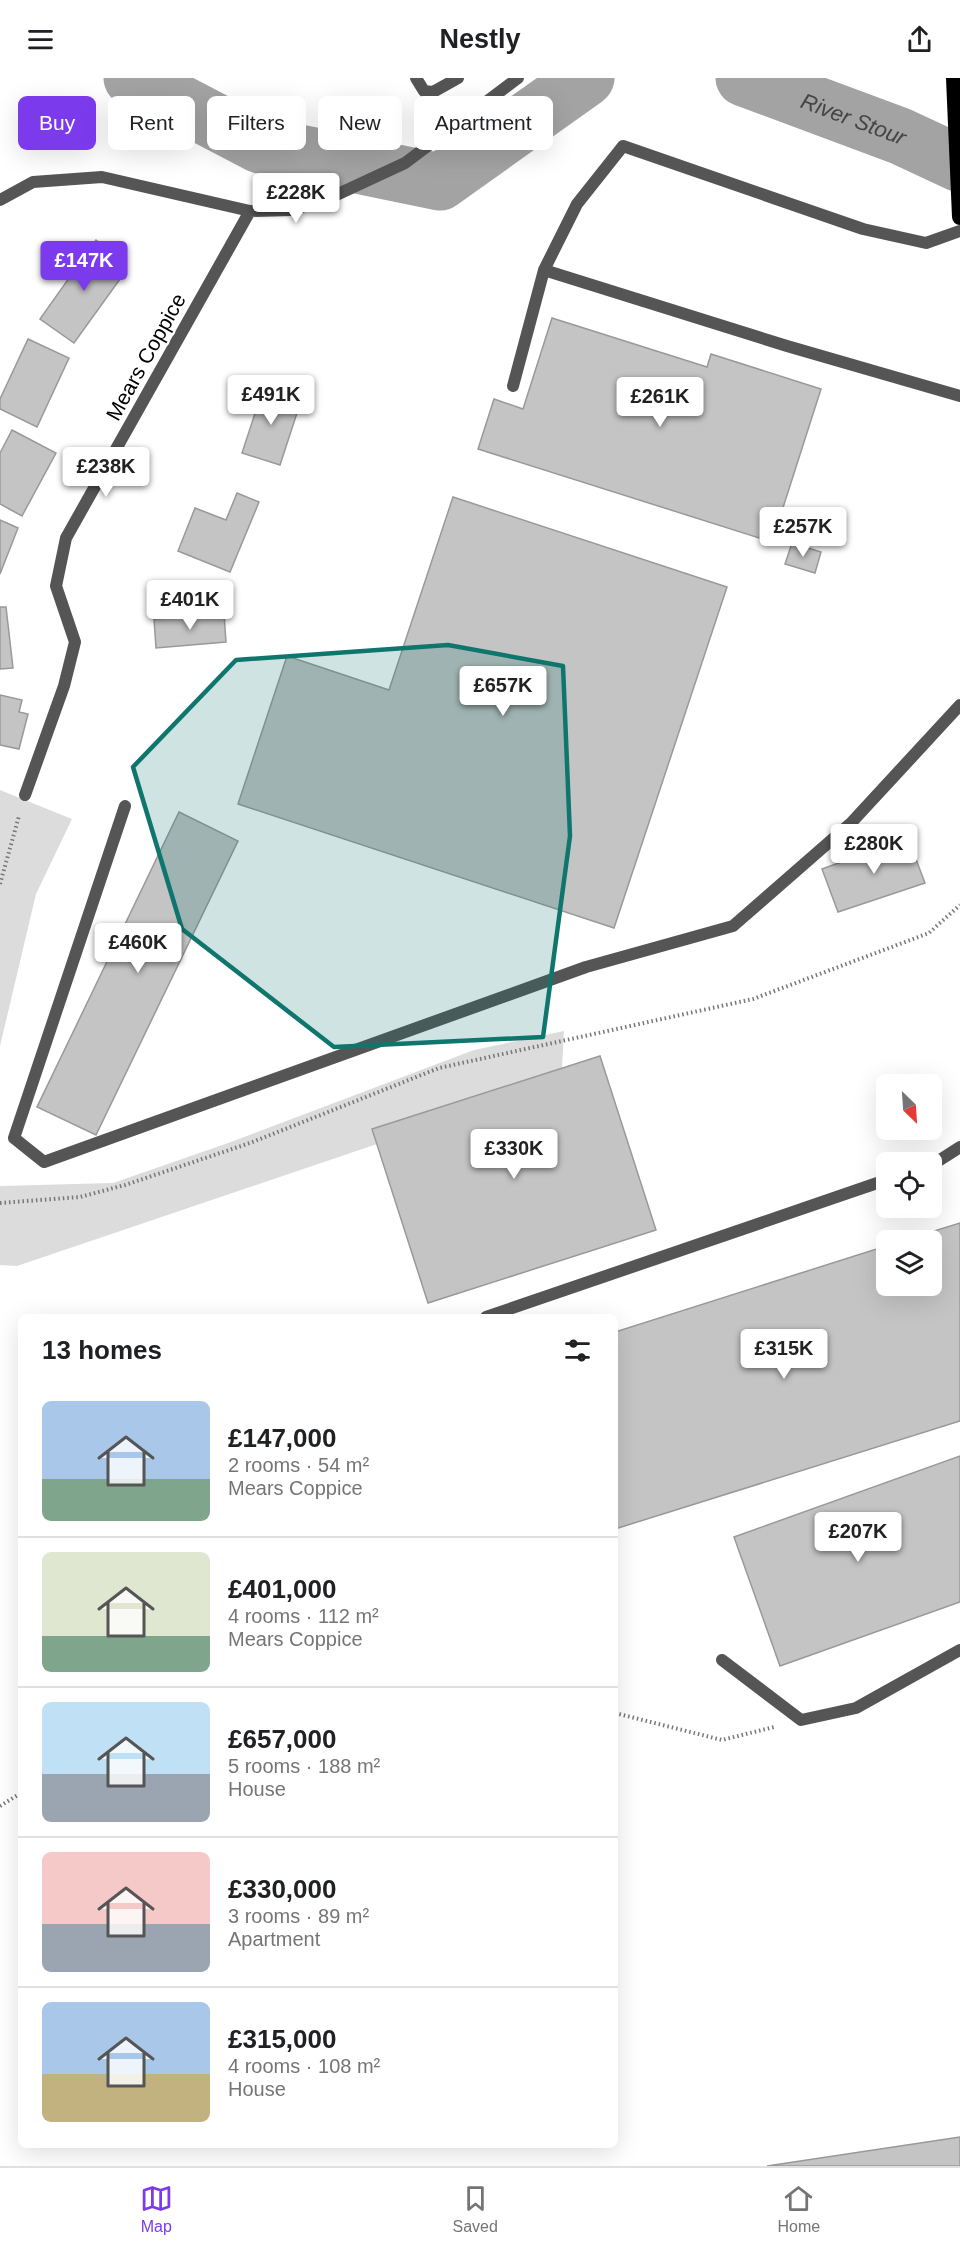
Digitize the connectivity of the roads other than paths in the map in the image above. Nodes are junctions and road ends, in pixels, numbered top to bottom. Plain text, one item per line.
1 (416, 78) edge
2 (458, 78) edge
3 (518, 78) edge
4 (954, 78) edge
5 (0, 200) edge
6 (959, 202) edge
7 (250, 211) junction
8 (960, 217) edge
9 (960, 231) edge
10 (544, 270) junction
11 (513, 386) dead end
12 (960, 396) edge
13 (960, 705) edge
14 (25, 795) road end
15 (125, 806) dead end
16 (960, 1147) edge
17 (942, 1159) edge
18 (876, 1183) edge
19 (495, 1314) edge
20 (960, 1650) edge
21 (722, 1660) dead end

1 - 2 street
3 - 7 street
4 - 6 highway
5 - 7 street
6 - 8 highway
7 - 14 street, Mears Coppice
9 - 10 street
10 - 11 street
10 - 12 street
13 - 15 street
16 - 17 street
18 - 19 street
20 - 21 street

